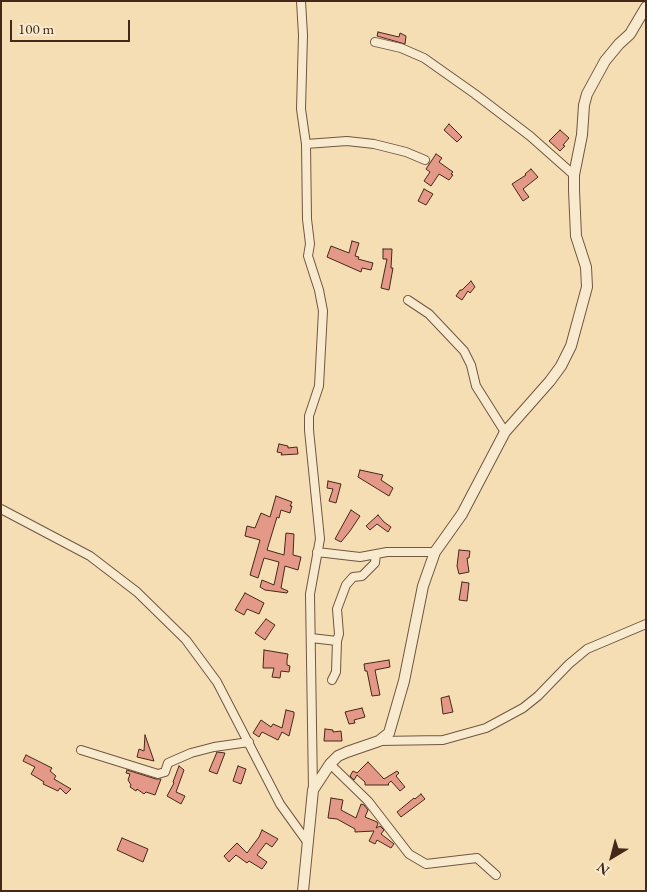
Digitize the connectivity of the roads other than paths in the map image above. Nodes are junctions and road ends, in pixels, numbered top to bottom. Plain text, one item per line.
1 (301, 1) edge
2 (646, 7) edge
3 (375, 42) dead end
4 (306, 144) junction
5 (424, 160) dead end
6 (574, 175) junction
7 (408, 300) dead end
8 (505, 432) junction
9 (1, 508) edge
10 (317, 552) junction
11 (435, 552) junction
12 (376, 554) junction
13 (646, 624) edge
14 (311, 638) junction
15 (337, 641) junction
16 (332, 680) dead end
17 (379, 741) junction
18 (249, 742) junction
19 (81, 750) dead end
20 (330, 764) junction
21 (313, 790) junction
22 (308, 843) junction
23 (496, 875) dead end
24 (303, 891) edge

1 - 4 street
2 - 6 street
3 - 6 street
4 - 5 street
4 - 10 street
6 - 8 street
7 - 8 street
8 - 11 street
9 - 18 street
10 - 12 street
10 - 14 street
11 - 12 street
11 - 17 street
12 - 15 street
13 - 17 street
14 - 15 street
14 - 21 street
15 - 16 street
17 - 20 street
18 - 19 street
18 - 22 street
20 - 21 street
20 - 23 street
21 - 22 street
22 - 24 street

